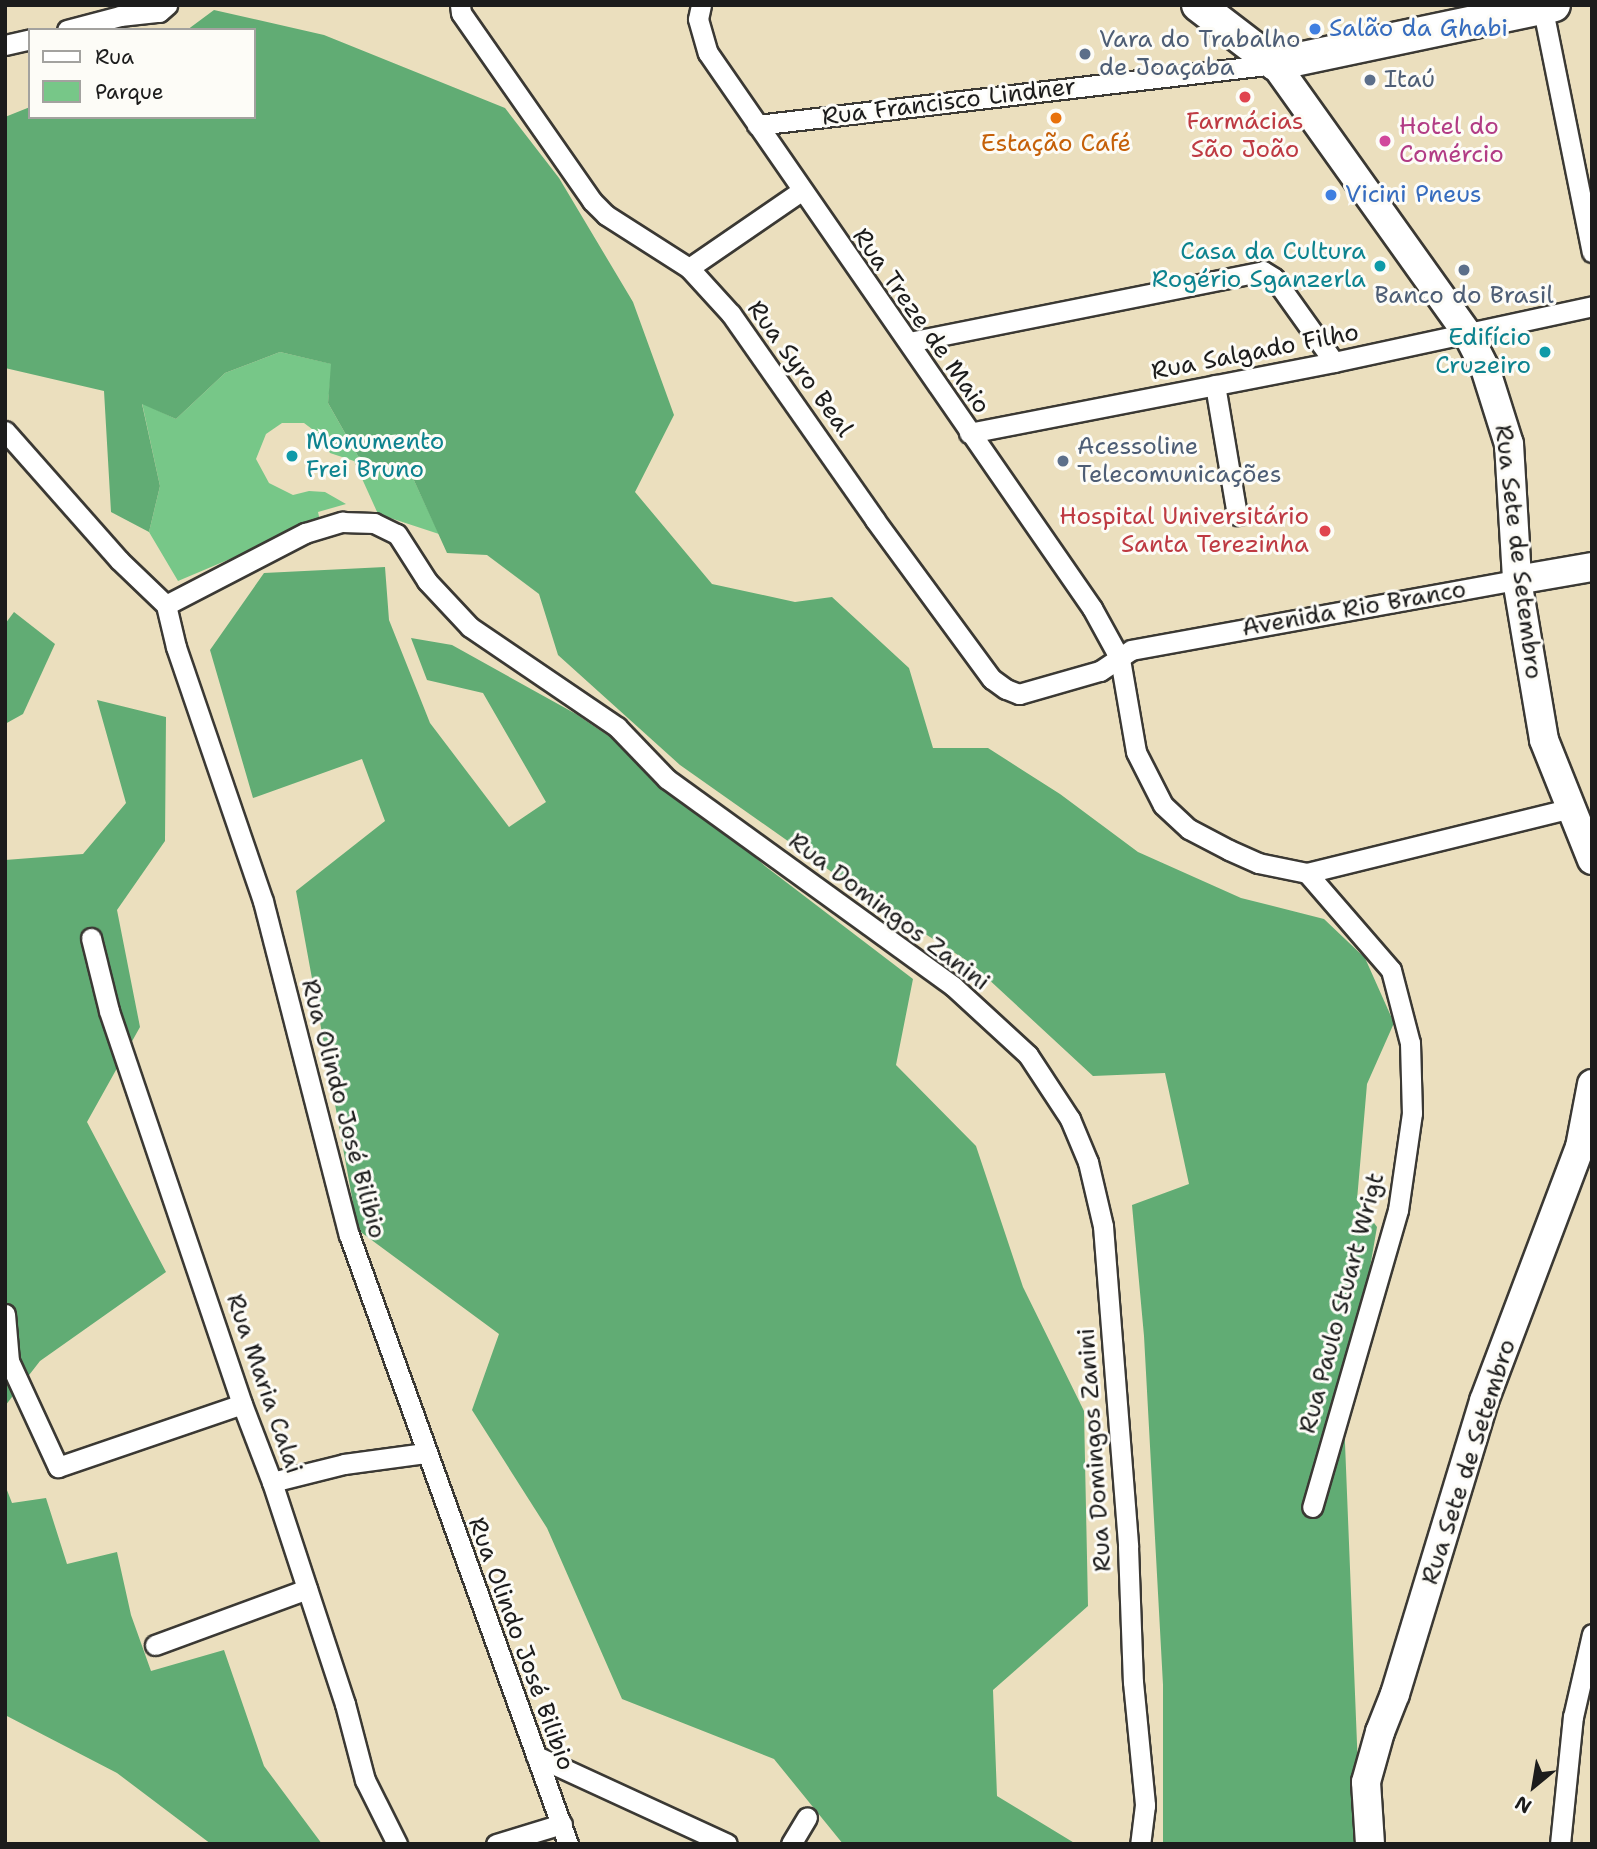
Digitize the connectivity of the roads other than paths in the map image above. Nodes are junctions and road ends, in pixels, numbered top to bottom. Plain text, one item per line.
1 (167, 5) edge
2 (460, 5) edge
3 (701, 5) edge
4 (1198, 5) edge
5 (1546, 6) edge
6 (75, 28) edge
7 (28, 39) edge
8 (5, 45) edge
9 (1275, 64) junction
10 (757, 125) junction
11 (802, 191) junction
12 (1592, 252) edge
13 (688, 268) junction
14 (1592, 306) edge
15 (1467, 333) junction
16 (909, 342) junction
17 (1334, 362) junction
18 (1215, 385) junction
19 (5, 431) edge
20 (969, 433) junction
21 (1237, 515) dead end
22 (1592, 567) edge
23 (1517, 580) junction
24 (166, 605) junction
25 (1120, 659) junction
26 (1571, 808) junction
27 (1592, 860) edge
28 (1307, 873) junction
29 (91, 938) dead end
30 (1592, 1084) edge
31 (5, 1314) edge
32 (242, 1404) junction
33 (425, 1453) junction
34 (272, 1482) junction
35 (1312, 1507) dead end
36 (307, 1589) junction
37 (1592, 1634) edge
38 (155, 1644) dead end
39 (536, 1756) junction
40 (807, 1817) dead end
41 (562, 1824) junction
42 (397, 1844) edge
43 (496, 1844) edge
44 (568, 1844) edge
45 (727, 1844) edge
46 (791, 1844) edge
47 (1140, 1844) edge
48 (1370, 1844) edge
49 (1560, 1844) edge

1 - 6 street
2 - 13 street, Rua Syro Beal
3 - 10 street, Rua Treze de Maio
4 - 9 main road, Rua Sete de Setembro
5 - 9 main road, Rua Francisco Lindner
5 - 12 street
7 - 8 street
9 - 10 street, Rua Francisco Lindner
9 - 15 street, Rua Sete de Setembro
10 - 11 street, Rua Treze de Maio
11 - 13 street
11 - 16 street, Rua Treze de Maio
13 - 25 street, Rua Syro Beal
14 - 15 street, Rua Salgado Filho
15 - 17 street, Rua Salgado Filho
15 - 23 street, Rua Sete de Setembro
16 - 17 street
16 - 20 street, Rua Treze de Maio
17 - 18 street, Rua Salgado Filho
18 - 20 street, Rua Salgado Filho
18 - 21 street
19 - 24 street
20 - 25 street, Rua Treze de Maio
22 - 23 street, Avenida Rio Branco
23 - 25 street, Avenida Rio Branco
23 - 26 street, Rua Sete de Setembro
24 - 33 street, Rua Olindo José Bilibio
24 - 47 street, Rua Domingos Zanini
25 - 28 street
26 - 27 street, Rua Sete de Setembro
26 - 28 street
28 - 35 street, Rua Paulo Stuart Wrigt
29 - 32 street, Rua Maria Calai
30 - 48 street, Rua Sete de Setembro
31 - 32 street
32 - 34 street, Rua Maria Calai
33 - 34 street
33 - 39 street, Rua Olindo José Bilibio
34 - 36 street, Rua Maria Calai
36 - 38 street
36 - 42 street, Rua Maria Calai
37 - 49 street
39 - 41 street, Rua Olindo José Bilibio
39 - 45 street
40 - 46 street
41 - 43 street
41 - 44 street, Rua Olindo José Bilibio

